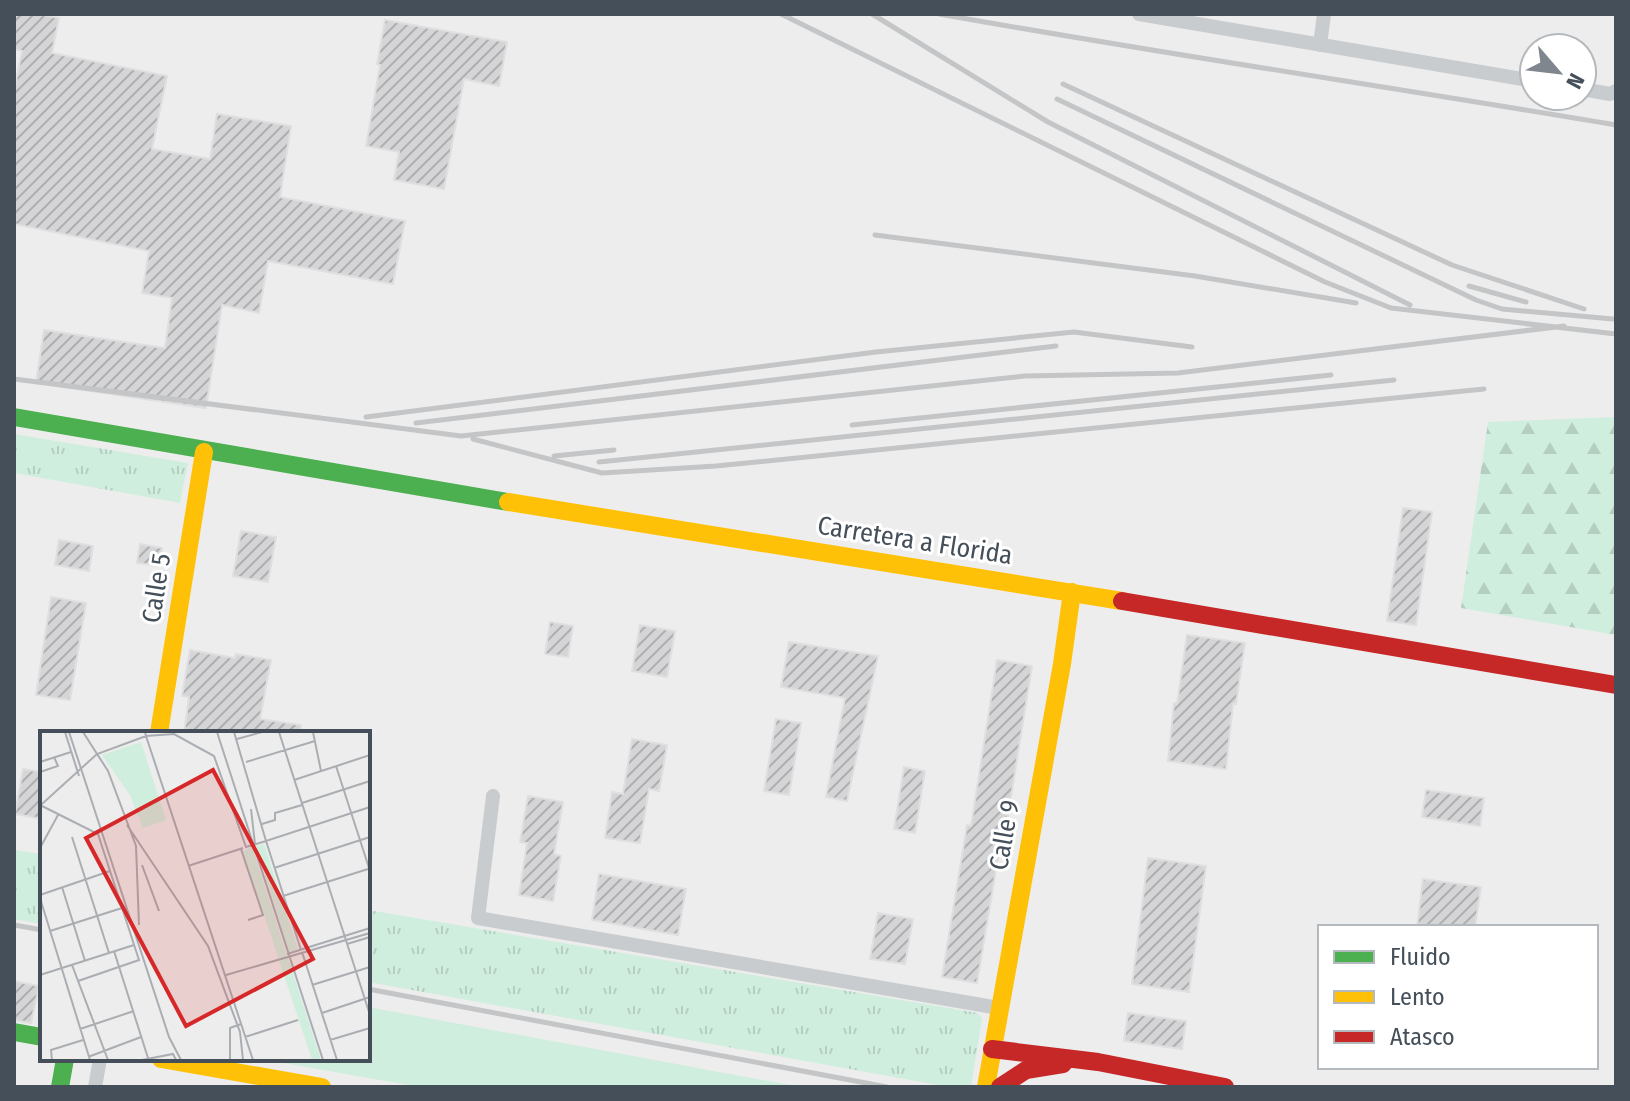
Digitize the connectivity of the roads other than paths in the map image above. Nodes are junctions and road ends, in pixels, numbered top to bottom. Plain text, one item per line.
1 (1139, 14) edge
2 (1324, 14) edge
3 (1320, 45) junction
4 (1518, 78) edge
5 (14, 417) edge
6 (204, 452) junction
7 (1072, 592) junction
8 (1616, 685) edge
9 (159, 731) edge
10 (493, 796) dead end
11 (999, 1008) junction
12 (14, 1032) edge
13 (40, 1037) edge
14 (992, 1049) junction
15 (65, 1061) edge
16 (100, 1061) edge
17 (172, 1061) edge
18 (1098, 1062) junction
19 (315, 1086) edge
20 (60, 1087) edge
21 (95, 1087) edge
22 (986, 1087) edge
23 (1000, 1087) edge
24 (1225, 1087) edge

1 - 3 street
2 - 3 street
3 - 4 street
5 - 6 main road, Carretera a Florida
6 - 7 main road, Carretera a Florida
6 - 9 main road, Calle 5
7 - 8 main road, Carretera a Florida
7 - 11 main road, Calle 9
10 - 11 street
11 - 14 main road, Calle 9
12 - 13 main road
14 - 18 main road
14 - 22 main road, Calle 9
15 - 20 main road
16 - 21 street
17 - 19 main road
18 - 23 main road
18 - 24 main road

